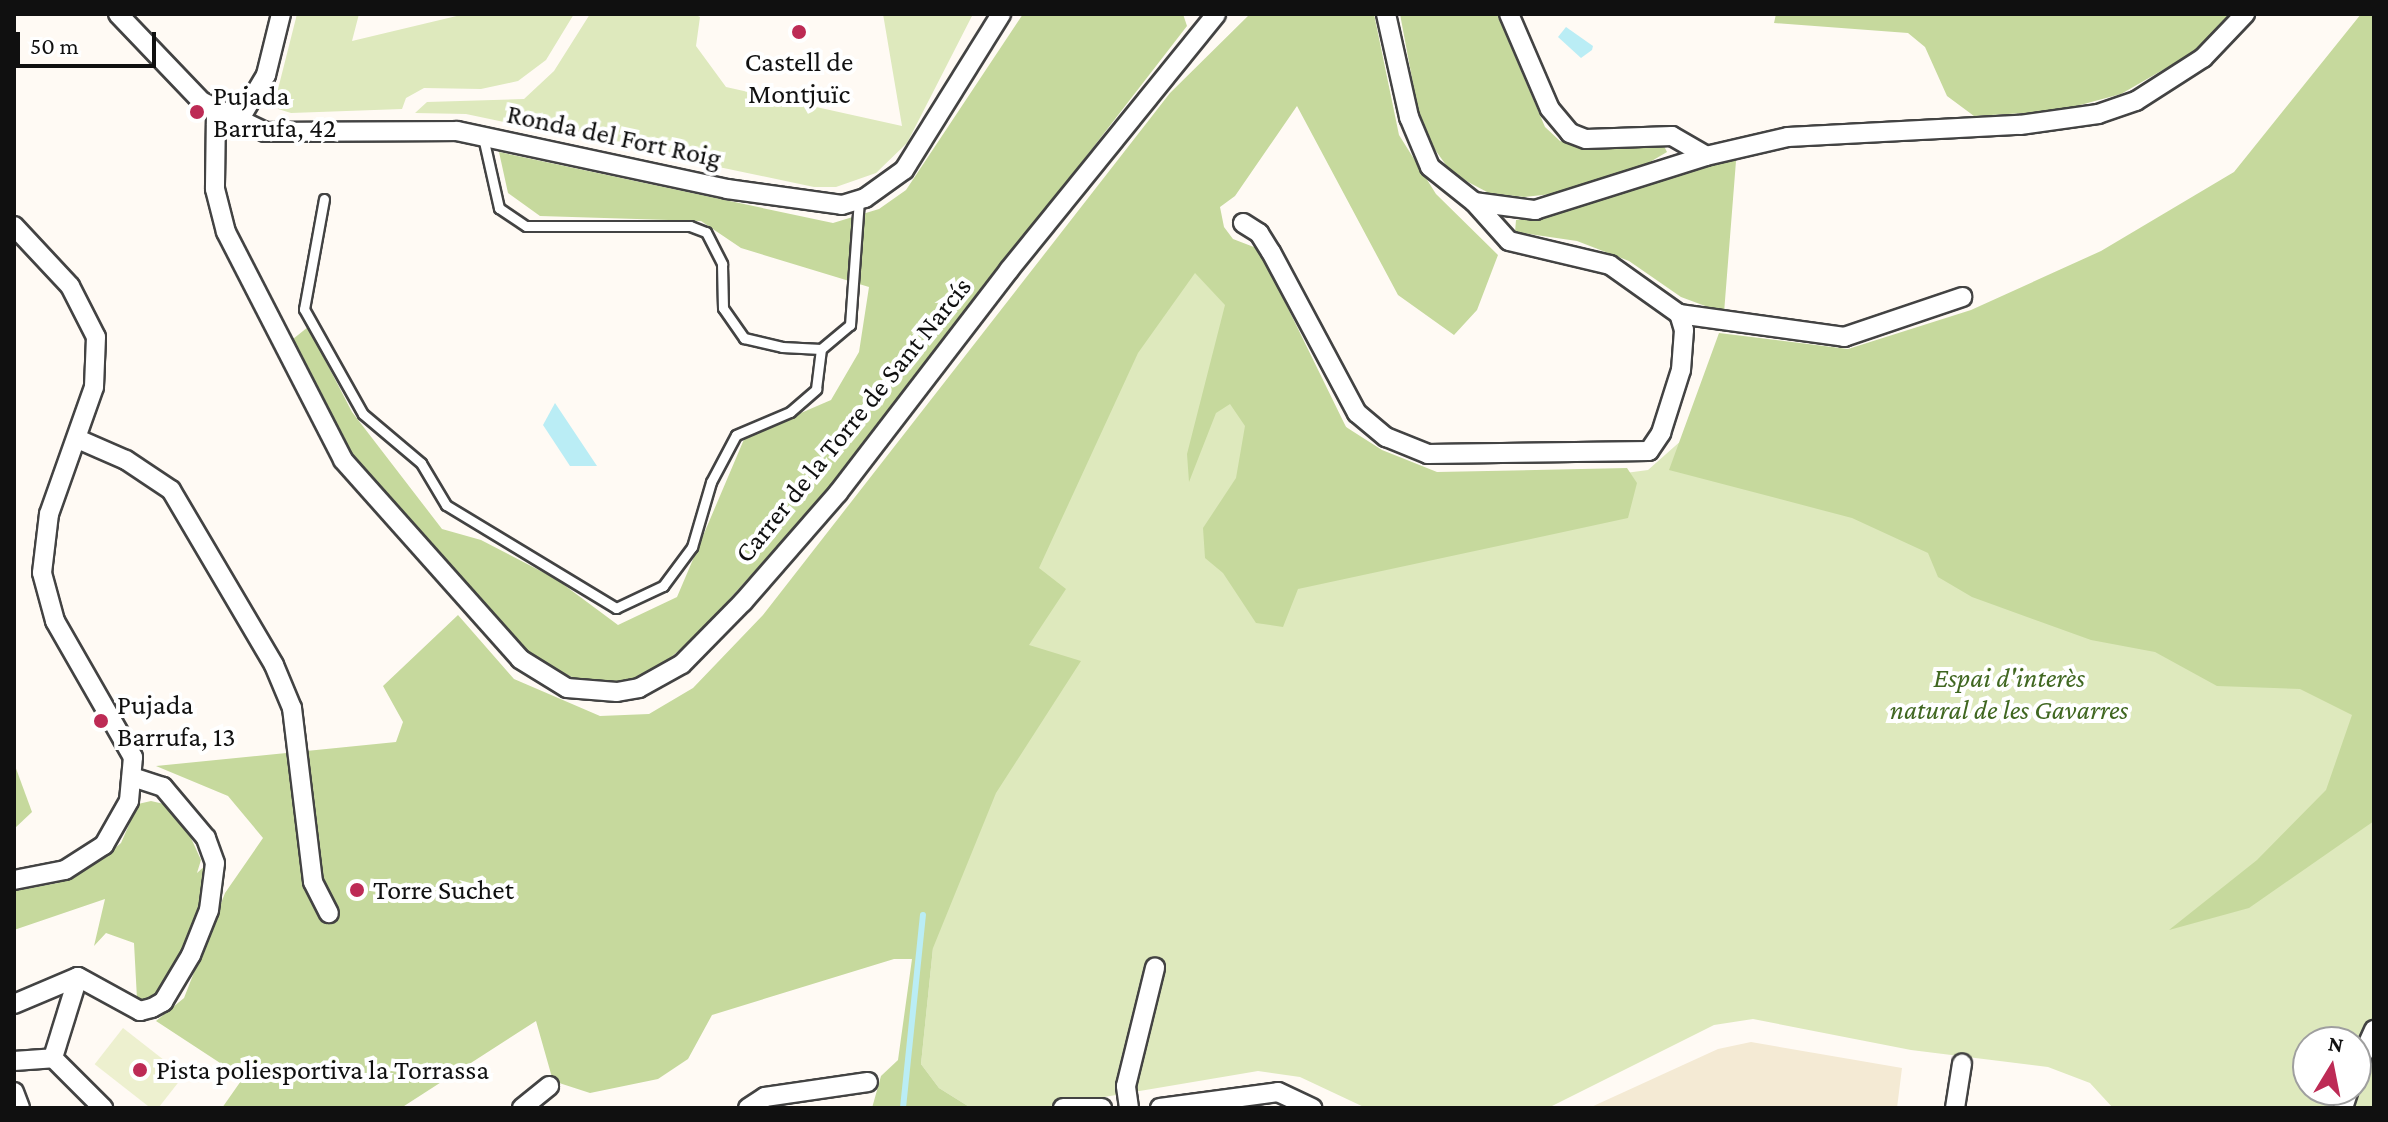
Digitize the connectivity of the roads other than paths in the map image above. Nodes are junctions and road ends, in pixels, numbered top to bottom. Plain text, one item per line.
1 (118, 14) edge
2 (281, 14) edge
3 (1001, 14) edge
4 (1216, 14) edge
5 (1386, 14) edge
6 (1509, 14) edge
7 (2245, 14) edge
8 (216, 113) junction
9 (238, 122) junction
10 (483, 136) junction
11 (1706, 156) junction
12 (324, 199) dead end
13 (859, 200) junction
14 (1474, 202) junction
15 (1243, 223) dead end
16 (14, 226) edge
17 (1962, 297) dead end
18 (1679, 314) junction
19 (821, 349) junction
20 (80, 440) junction
21 (132, 777) junction
22 (14, 880) edge
23 (329, 913) dead end
24 (1155, 968) dead end
25 (78, 977) junction
26 (14, 1004) edge
27 (53, 1058) junction
28 (14, 1061) edge
29 (1962, 1064) dead end
30 (868, 1082) dead end
31 (549, 1086) dead end
32 (14, 1092) edge
33 (20, 1108) edge
34 (103, 1108) edge
35 (522, 1108) edge
36 (748, 1108) edge
37 (1063, 1108) edge
38 (1102, 1108) edge
39 (1129, 1108) edge
40 (1160, 1108) edge
41 (1313, 1108) edge
42 (1955, 1108) edge

1 - 8 street
2 - 9 street
3 - 13 street, Ronda del Fort Roig
4 - 8 street, Carrer de la Torre de Sant Narcís
5 - 14 street
6 - 11 street
7 - 11 street
8 - 9 street, Ronda del Fort Roig
9 - 10 street, Ronda del Fort Roig
10 - 13 street, Ronda del Fort Roig
10 - 19 lane
11 - 14 street
12 - 19 lane
13 - 19 lane
14 - 18 street
15 - 18 street
16 - 20 street
17 - 18 street
20 - 21 street
20 - 23 street
21 - 22 street
21 - 25 street
24 - 39 street
25 - 26 street
25 - 27 street
27 - 28 street
27 - 34 street
29 - 42 street
30 - 36 street
31 - 35 street
32 - 33 street
37 - 38 street
40 - 41 street

